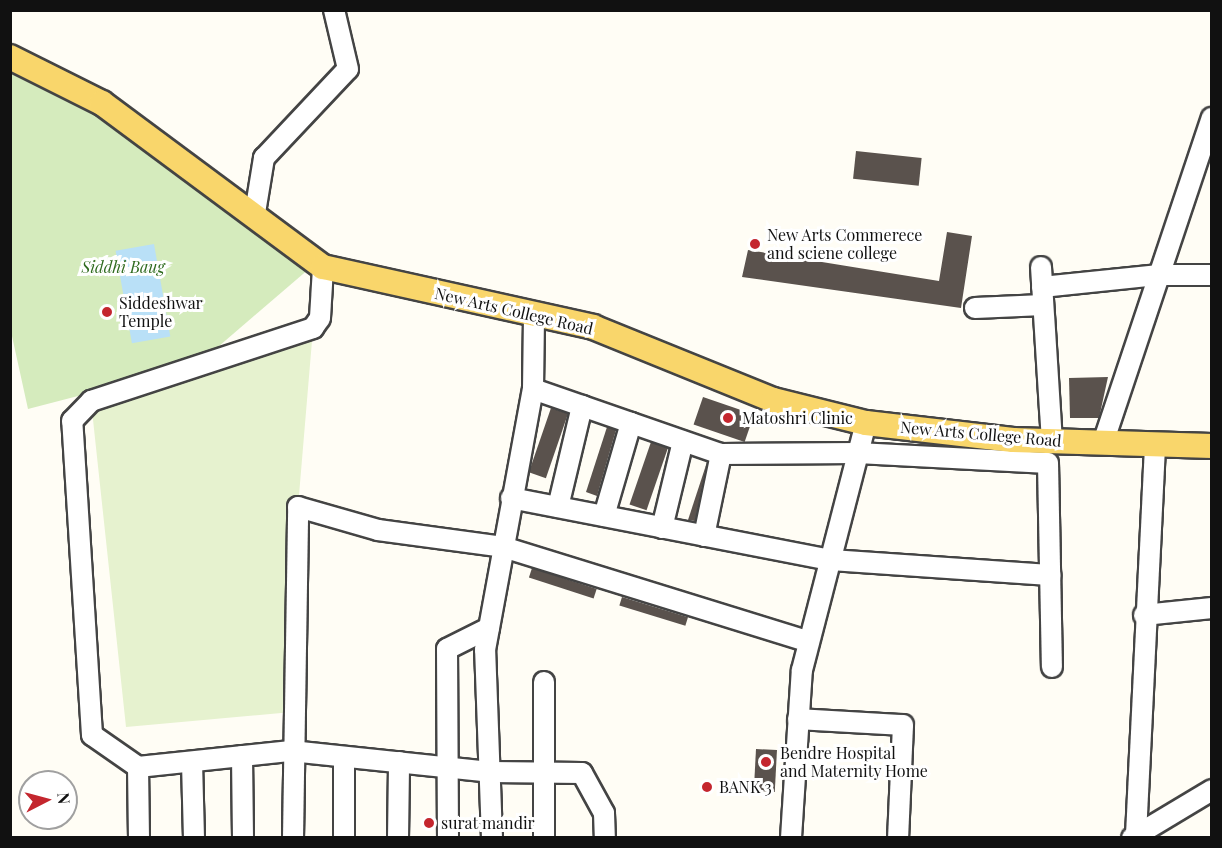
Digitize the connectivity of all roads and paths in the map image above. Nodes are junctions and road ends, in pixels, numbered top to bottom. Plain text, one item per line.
1 (334, 10) edge
2 (10, 57) edge
3 (1212, 118) edge
4 (255, 213) junction
5 (323, 267) junction
6 (1159, 275) junction
7 (1212, 275) edge
8 (1042, 286) junction
9 (975, 308) dead end
10 (534, 315) junction
11 (533, 389) junction
12 (582, 406) junction
13 (631, 423) junction
14 (866, 423) junction
15 (683, 441) junction
16 (1052, 441) junction
17 (1103, 443) junction
18 (1155, 444) junction
19 (1212, 446) edge
20 (858, 453) junction
21 (721, 454) junction
22 (510, 498) junction
23 (558, 507) junction
24 (604, 516) junction
25 (662, 528) junction
26 (704, 536) junction
27 (502, 547) junction
28 (830, 560) junction
29 (1050, 576) junction
30 (1212, 608) edge
31 (1144, 615) junction
32 (489, 628) junction
33 (809, 642) junction
34 (1052, 667) dead end
35 (544, 682) dead end
36 (798, 719) junction
37 (291, 751) junction
38 (242, 756) junction
39 (345, 757) junction
40 (192, 762) junction
41 (399, 762) junction
42 (138, 767) junction
43 (447, 767) junction
44 (490, 772) junction
45 (542, 772) junction
46 (1212, 790) edge
47 (1134, 836) edge
48 (139, 837) edge
49 (194, 837) edge
50 (243, 837) edge
51 (293, 837) edge
52 (344, 837) edge
53 (398, 837) edge
54 (448, 837) edge
55 (492, 837) edge
56 (544, 837) edge
57 (605, 837) edge
58 (791, 837) edge
59 (898, 837) edge

1 - 4 street
2 - 4 main road, New Arts College Road
3 - 6 street
4 - 5 main road, New Arts College Road
5 - 10 main road, New Arts College Road
5 - 42 street
6 - 7 street
6 - 8 street
6 - 17 street
8 - 9 street
8 - 16 street
10 - 11 street
10 - 14 main road, New Arts College Road
11 - 12 street
11 - 22 street
12 - 13 street
12 - 23 street
13 - 15 street
13 - 24 street
14 - 16 main road, New Arts College Road
14 - 20 street
15 - 21 street
15 - 25 street
16 - 17 main road, New Arts College Road
17 - 18 main road, New Arts College Road
18 - 19 main road, New Arts College Road
18 - 31 street
20 - 21 street
20 - 28 street
20 - 29 street
21 - 26 street
22 - 23 street
22 - 27 street
23 - 24 street
24 - 25 street
25 - 26 street
26 - 28 street
27 - 32 street
27 - 33 street
27 - 37 street
28 - 29 street
28 - 33 street
29 - 34 street
30 - 31 street
31 - 47 street
32 - 43 street
32 - 44 street
33 - 36 street
35 - 45 street
36 - 58 street
36 - 59 street
37 - 38 street
37 - 39 street
37 - 51 street
38 - 40 street
38 - 50 street
39 - 41 street
39 - 52 street
40 - 42 street
40 - 49 street
41 - 43 street
41 - 53 street
42 - 48 street
43 - 44 street
43 - 54 street
44 - 45 street
44 - 55 street
45 - 56 street
45 - 57 street
46 - 47 street

